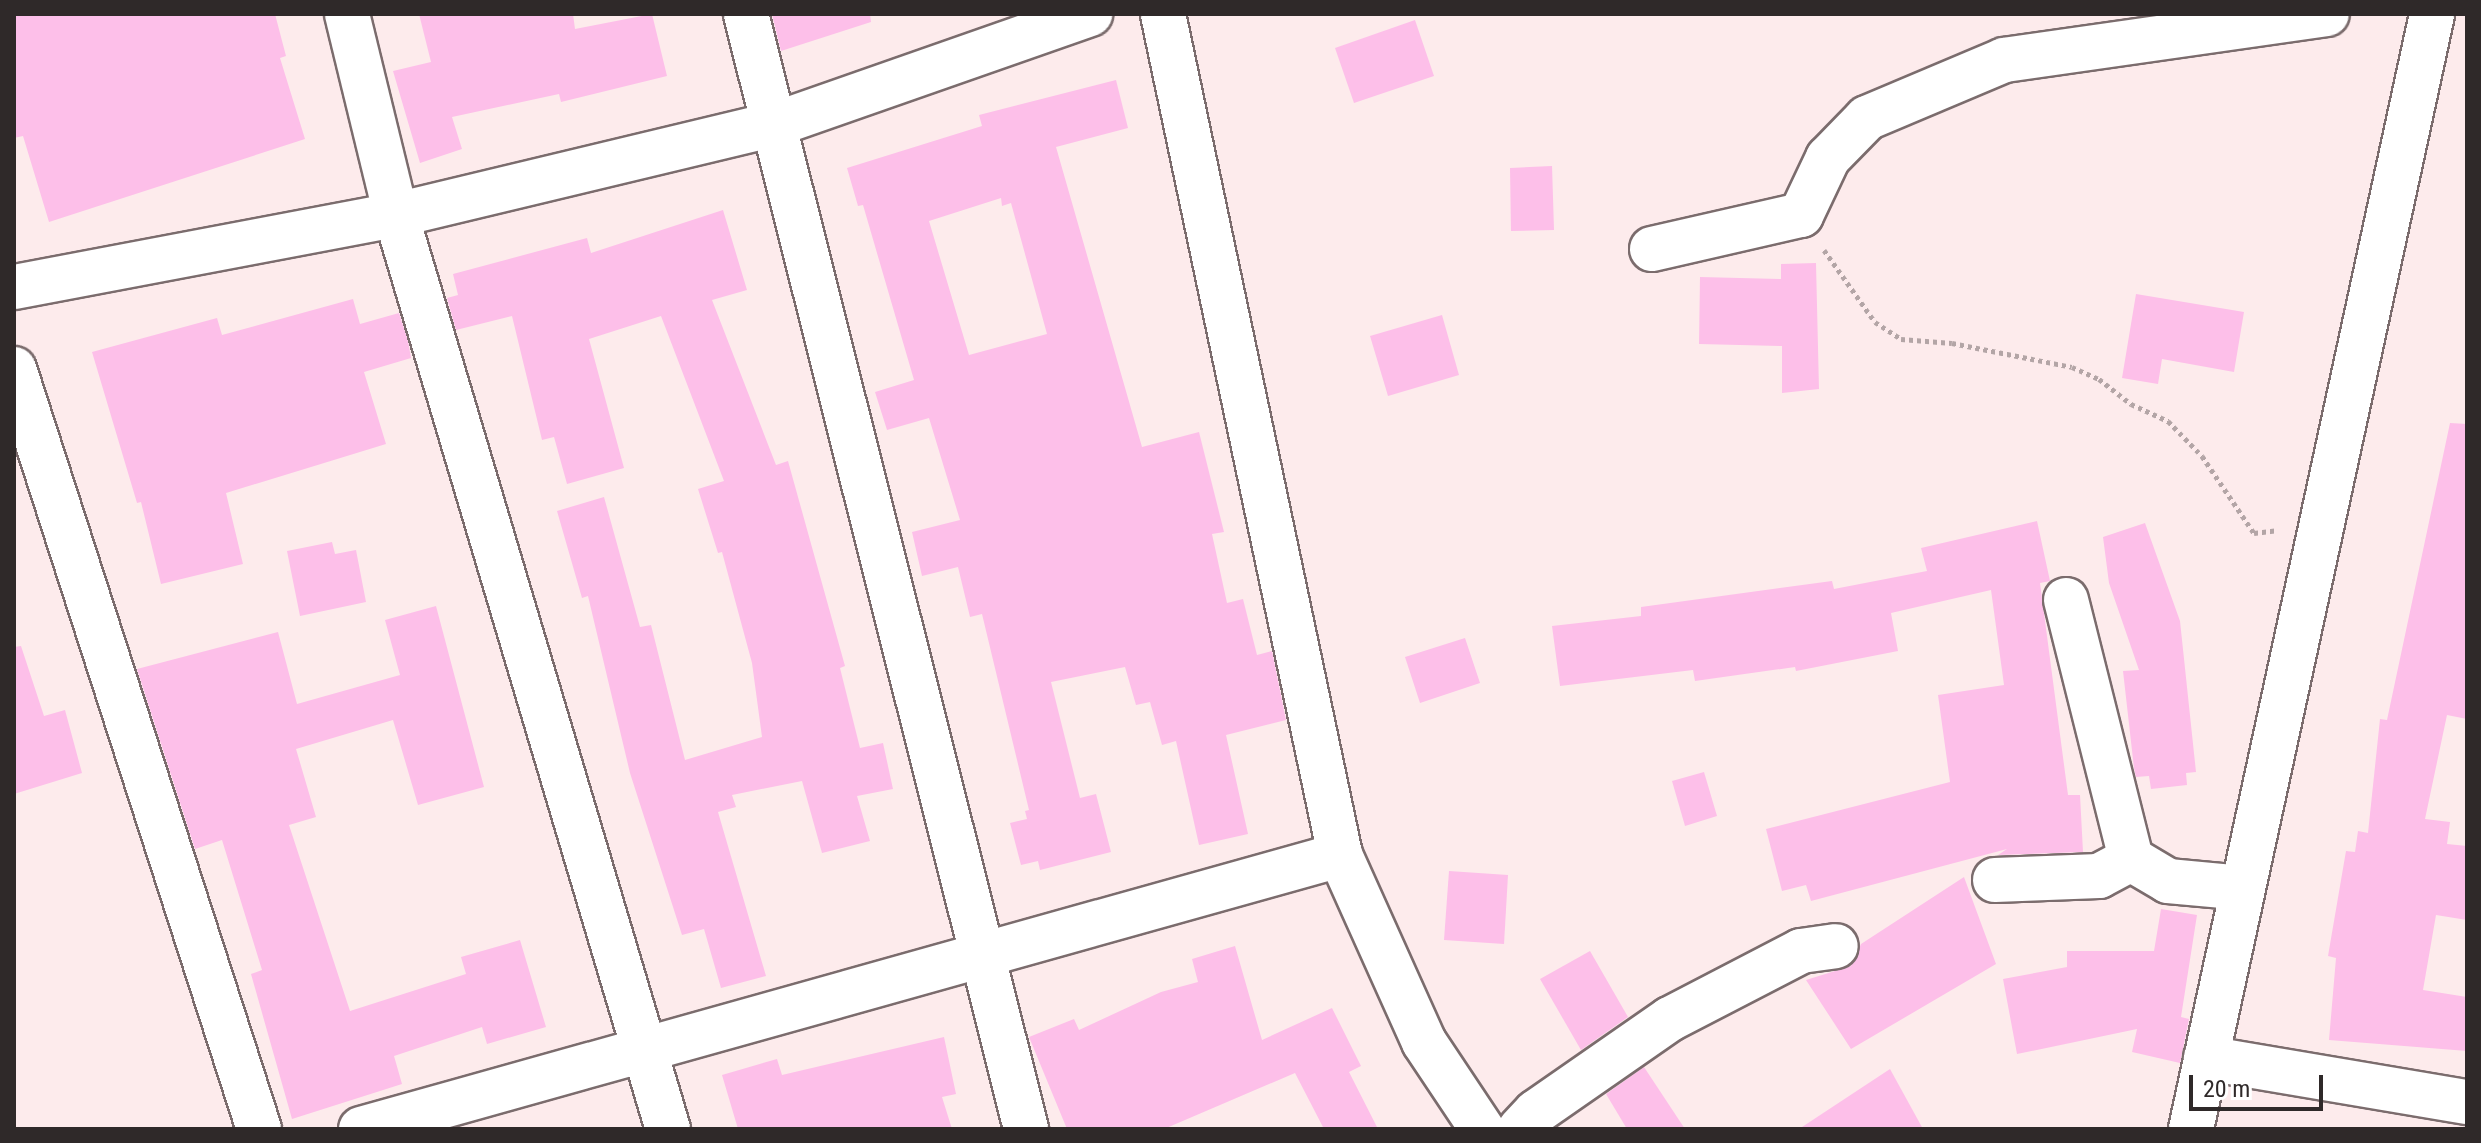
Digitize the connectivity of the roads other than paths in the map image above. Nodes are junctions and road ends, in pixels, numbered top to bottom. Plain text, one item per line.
1 (347, 14) edge
2 (746, 14) edge
3 (1090, 14) edge
4 (1163, 14) edge
5 (2327, 14) edge
6 (2432, 14) edge
7 (776, 124) junction
8 (396, 215) junction
9 (1652, 249) dead end
10 (14, 287) edge
11 (14, 369) edge
12 (2066, 600) dead end
13 (1340, 855) junction
14 (2131, 859) junction
15 (1995, 880) dead end
16 (2243, 888) junction
17 (1836, 946) dead end
18 (983, 959) junction
19 (640, 1050) junction
20 (2206, 1058) junction
21 (2467, 1102) edge
22 (259, 1129) edge
23 (361, 1129) edge
24 (668, 1129) edge
25 (1026, 1129) edge
26 (1482, 1129) edge
27 (1520, 1129) edge
28 (2191, 1129) edge

1 - 8 street
2 - 7 street
3 - 7 street
4 - 13 street
5 - 9 street
6 - 16 street
7 - 8 street
7 - 18 street
8 - 10 street
8 - 19 street
11 - 22 street
12 - 14 street
13 - 18 street
13 - 26 street
14 - 15 street
14 - 16 street
16 - 20 street
17 - 27 street
18 - 19 street
18 - 25 street
19 - 23 street
19 - 24 street
20 - 21 street
20 - 28 street

